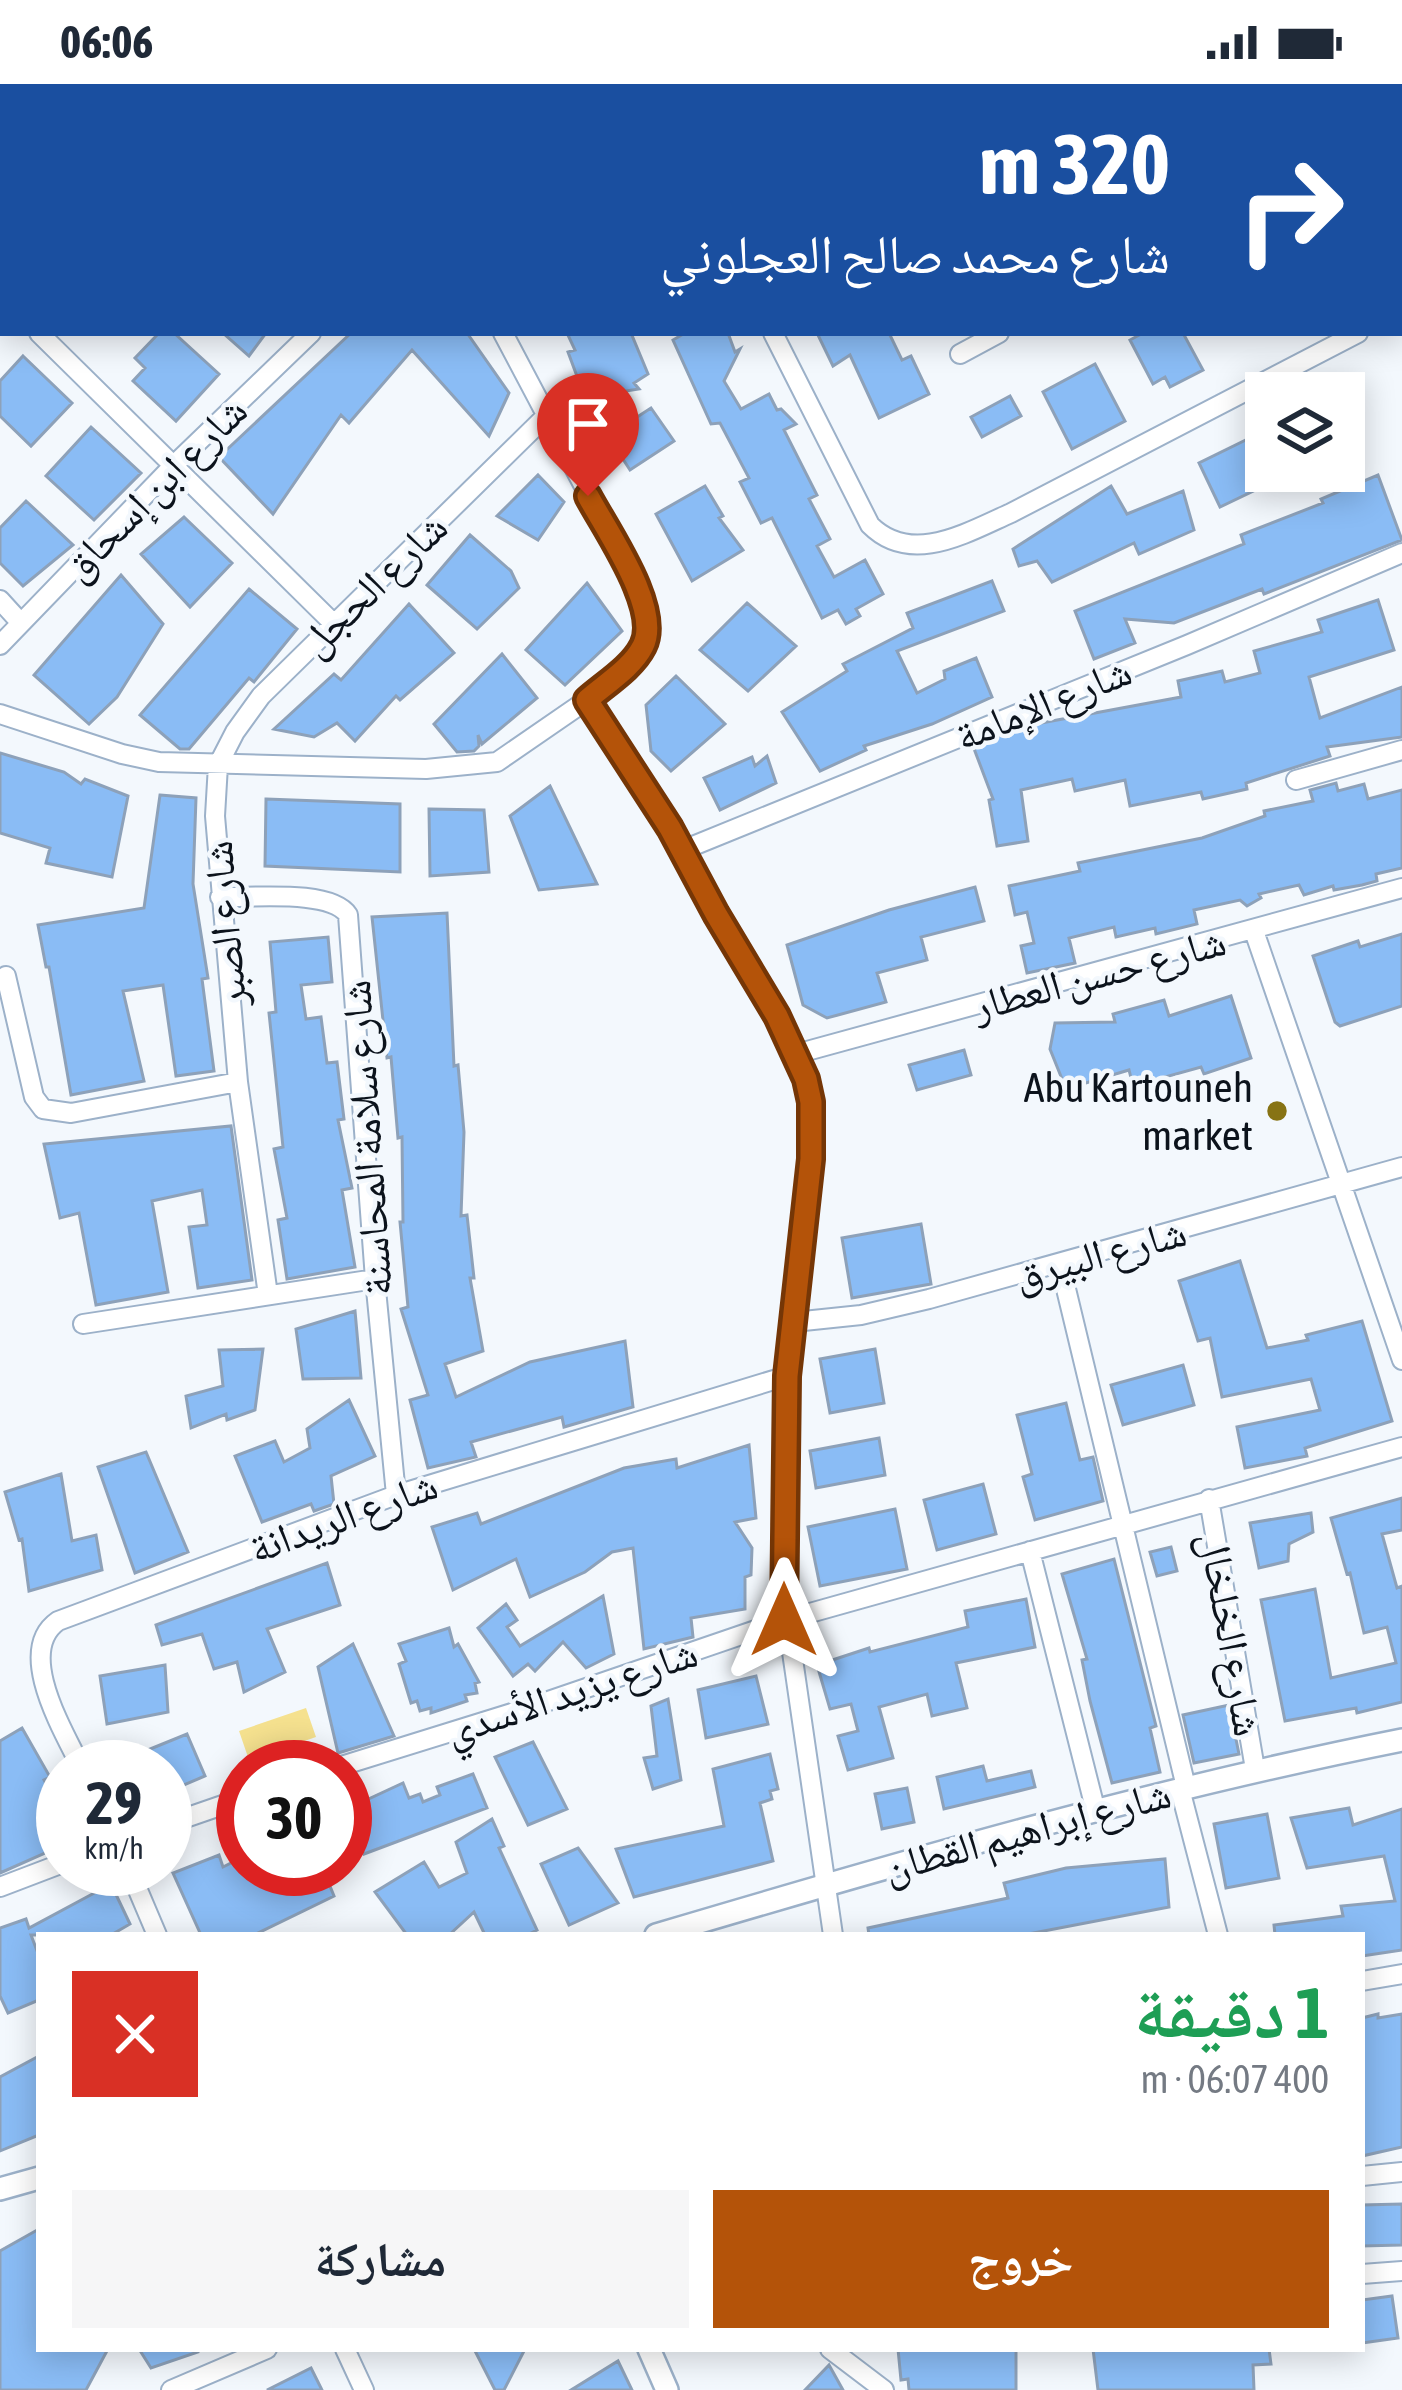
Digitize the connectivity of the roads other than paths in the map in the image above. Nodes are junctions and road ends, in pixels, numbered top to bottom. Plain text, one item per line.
1 (41, 336) edge
2 (308, 336) edge
3 (504, 336) edge
4 (775, 336) edge
5 (993, 336) edge
6 (1352, 336) edge
7 (960, 354) dead end
8 (545, 417) junction
9 (173, 466) junction
10 (1402, 553) edge
11 (0, 600) edge
12 (20, 622) junction
13 (333, 623) junction
14 (0, 645) edge
15 (587, 700) junction
16 (0, 713) edge
17 (1402, 750) edge
18 (218, 765) junction
19 (1297, 780) dead end
20 (682, 850) junction
21 (1402, 888) edge
22 (220, 897) junction
23 (1254, 932) junction
24 (6, 976) dead end
25 (796, 1054) junction
26 (238, 1082) junction
27 (1402, 1167) edge
28 (1341, 1187) junction
29 (1060, 1264) junction
30 (375, 1280) junction
31 (268, 1295) junction
32 (794, 1322) junction
33 (83, 1324) dead end
34 (1402, 1360) edge
35 (787, 1376) junction
36 (1402, 1447) edge
37 (396, 1495) junction
38 (1209, 1499) junction
39 (1122, 1523) junction
40 (1030, 1551) junction
41 (784, 1620) junction
42 (1402, 1739) edge
43 (70, 1740) edge
44 (372, 1756) edge
45 (1255, 1769) junction
46 (1183, 1788) junction
47 (1096, 1812) junction
48 (36, 1873) edge
49 (824, 1885) junction
50 (0, 1887) edge
51 (141, 1896) edge
52 (157, 1932) edge
53 (666, 1932) edge
54 (832, 1932) edge
55 (1217, 1932) edge
56 (1402, 1974) edge
57 (1365, 1980) edge
58 (36, 2166) edge
59 (1402, 2172) edge
60 (1365, 2176) edge
61 (36, 2179) edge
62 (5, 2186) edge
63 (1402, 2271) edge
64 (1365, 2274) edge
65 (260, 2352) edge
66 (346, 2352) edge
67 (650, 2352) edge
68 (834, 2352) edge
69 (172, 2390) edge
70 (364, 2390) edge
71 (667, 2390) edge
72 (884, 2390) edge

1 - 9 street
2 - 9 street, شارع ابن إسحاق
3 - 8 street
4 - 6 street
5 - 7 street
8 - 13 street, شارع الحجل
8 - 15 street
9 - 12 street, شارع ابن إسحاق
9 - 13 street
10 - 20 street, شارع الإمامة
11 - 12 street
12 - 14 street, شارع ابن إسحاق
13 - 18 street, شارع الحجل
15 - 18 street
15 - 20 street
16 - 18 street
17 - 19 street
18 - 22 street, شارع الصبر
20 - 25 street
21 - 23 street, شارع حسن العطار
22 - 26 street, شارع الصبر
22 - 30 street, شارع سلامة المحاسنة
23 - 25 street, شارع حسن العطار
23 - 28 street
24 - 26 street
25 - 32 street
26 - 31 street, شارع الصبر
27 - 28 street, شارع البيرق
28 - 29 street, شارع البيرق
28 - 34 street
29 - 32 street, شارع البيرق
29 - 39 street
30 - 31 street
30 - 37 street, شارع سلامة المحاسنة
31 - 33 street
32 - 35 street
35 - 37 street, شارع الريدانة
35 - 41 street
36 - 38 street, شارع يزيد الأسدي
37 - 43 street, شارع الريدانة
38 - 39 street, شارع يزيد الأسدي
38 - 45 street, شارع الخلخال
39 - 40 street, شارع يزيد الأسدي
39 - 46 street
40 - 41 street, شارع يزيد الأسدي
40 - 47 street
41 - 44 street, شارع يزيد الأسدي
41 - 49 street
42 - 45 street, شارع إبراهيم القطان
45 - 46 street, شارع إبراهيم القطان
46 - 47 street, شارع إبراهيم القطان
46 - 55 street
47 - 49 street, شارع إبراهيم القطان
48 - 50 street
49 - 53 street, شارع إبراهيم القطان
49 - 54 street
51 - 52 street
56 - 57 street
58 - 62 street
59 - 60 street
61 - 62 street
63 - 64 street
65 - 69 street
66 - 70 street
67 - 71 street
68 - 72 street

